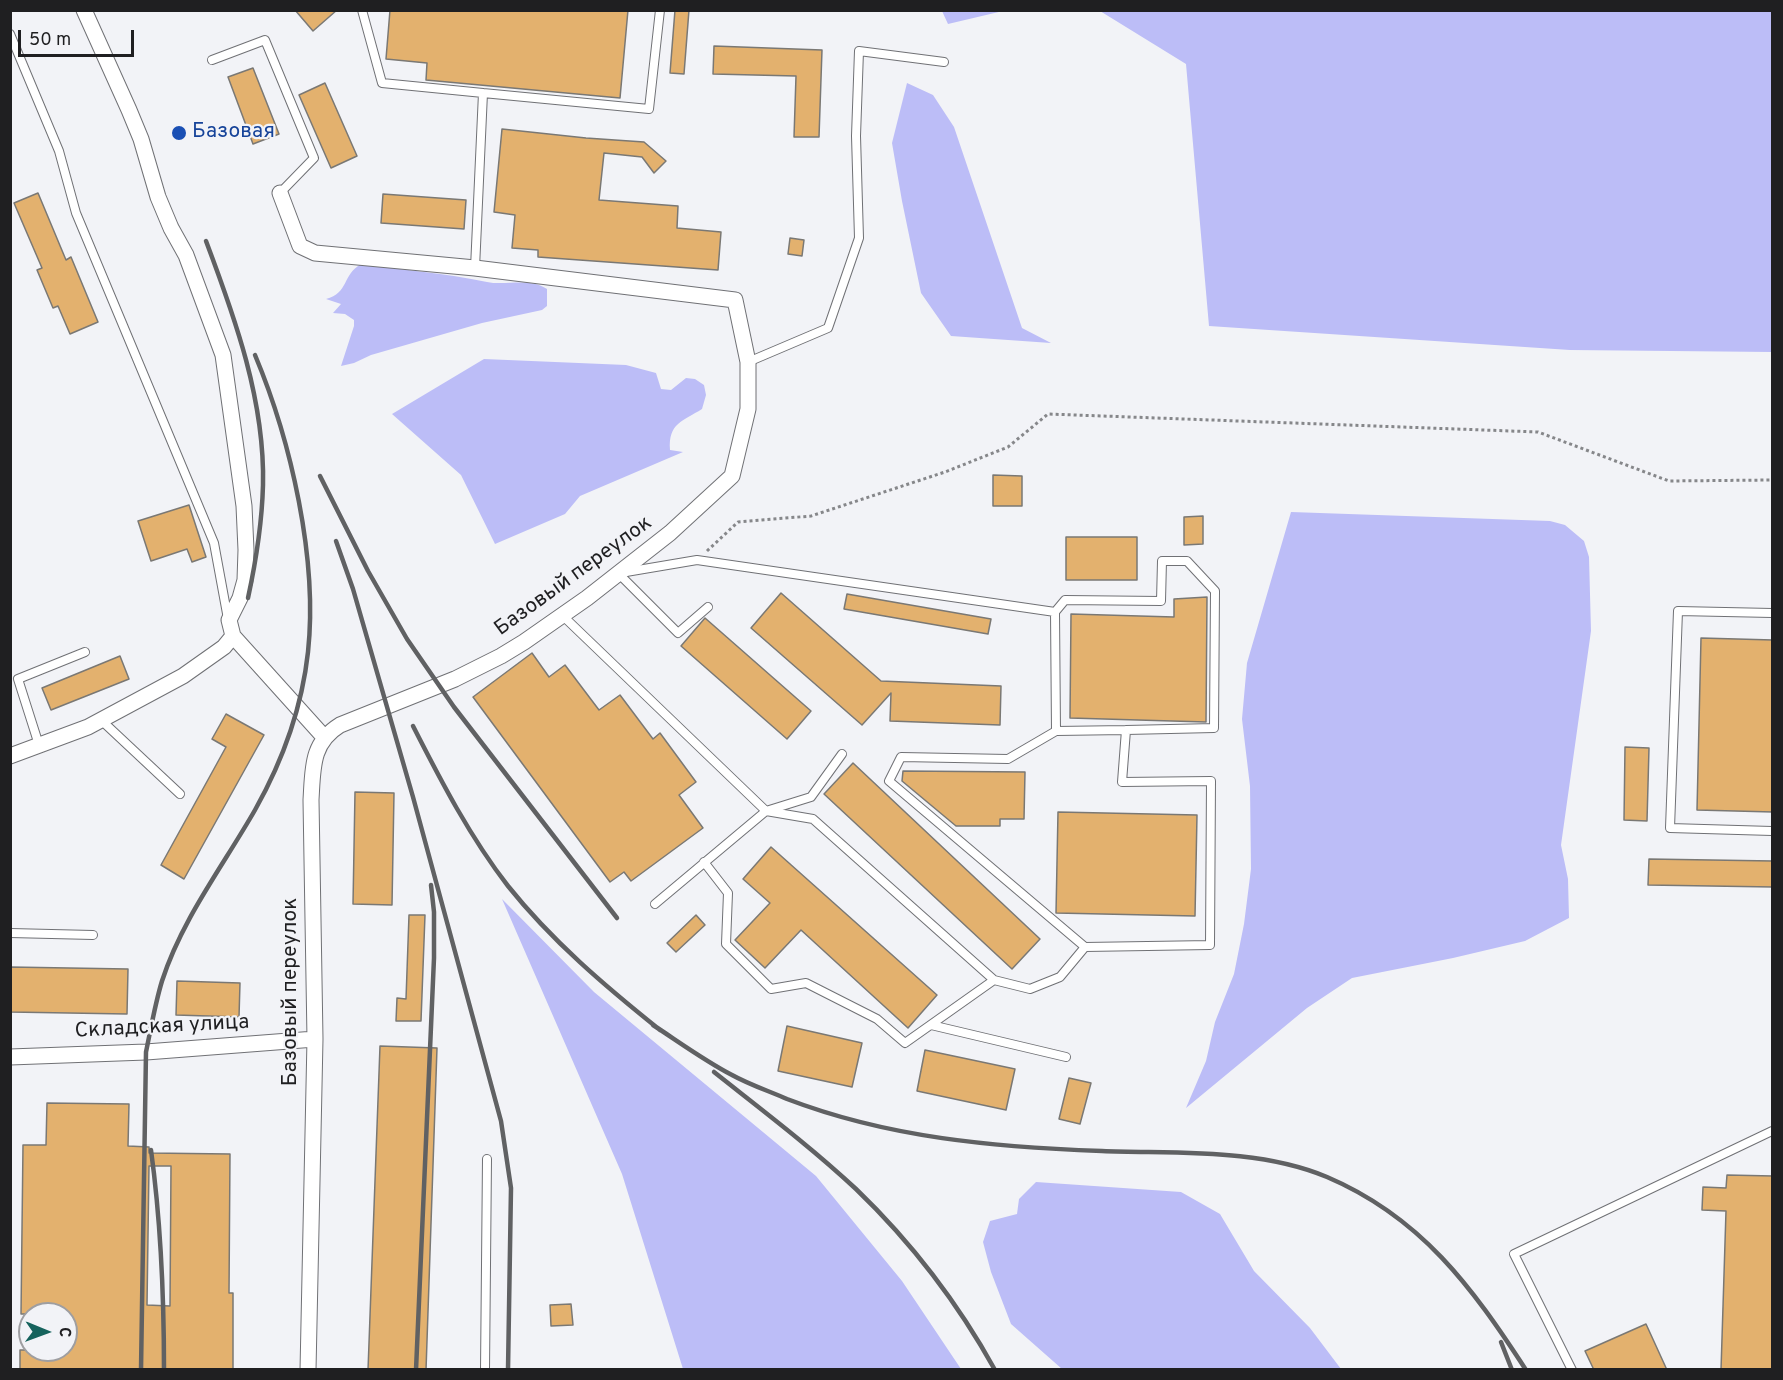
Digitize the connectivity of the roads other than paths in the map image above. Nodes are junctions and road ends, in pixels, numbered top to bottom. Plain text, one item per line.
1 (84, 10) edge
2 (362, 10) edge
3 (660, 10) edge
4 (10, 34) edge
5 (212, 60) dead end
6 (945, 62) dead end
7 (483, 93) junction
8 (280, 193) joint
9 (475, 268) junction
10 (748, 362) junction
11 (618, 573) junction
12 (708, 607) dead end
13 (1055, 612) junction
14 (1773, 613) edge
15 (563, 616) junction
16 (229, 620) junction
17 (233, 636) junction
18 (85, 652) dead end
19 (101, 720) junction
20 (1126, 730) junction
21 (1056, 731) junction
22 (324, 737) junction
23 (39, 745) junction
24 (842, 753) dead end
25 (10, 756) edge
26 (180, 794) dead end
27 (766, 812) junction
28 (1773, 831) edge
29 (704, 862) junction
30 (654, 904) dead end
31 (10, 933) edge
32 (93, 935) dead end
33 (1085, 947) junction
34 (994, 980) junction
35 (931, 1025) junction
36 (315, 1039) junction
37 (10, 1057) edge
38 (1066, 1057) dead end
39 (1773, 1131) edge
40 (487, 1159) dead end
41 (308, 1370) edge
42 (485, 1370) edge
43 (1572, 1370) edge

1 - 16 street
2 - 7 lane
3 - 7 lane
4 - 16 lane
5 - 8 lane
6 - 10 lane
7 - 9 lane
8 - 9 street, Базовый переулок
9 - 10 street, Базовый переулок
10 - 11 street, Базовый переулок
11 - 12 lane
11 - 13 lane
11 - 15 street, Базовый переулок
13 - 20 lane
13 - 21 lane
14 - 28 lane
15 - 22 street, Базовый переулок
15 - 27 lane
16 - 17 street
17 - 19 street
17 - 22 street
18 - 23 lane
19 - 23 street
19 - 26 lane
20 - 21 lane
20 - 33 lane
21 - 33 lane
22 - 36 street, Базовый переулок
23 - 25 street
24 - 27 lane
27 - 29 lane
27 - 34 lane
29 - 30 lane
29 - 35 lane
31 - 32 lane
33 - 34 lane
34 - 35 lane
35 - 38 lane
36 - 37 street, Складская улица
36 - 41 street, Базовый переулок
39 - 43 lane
40 - 42 lane

